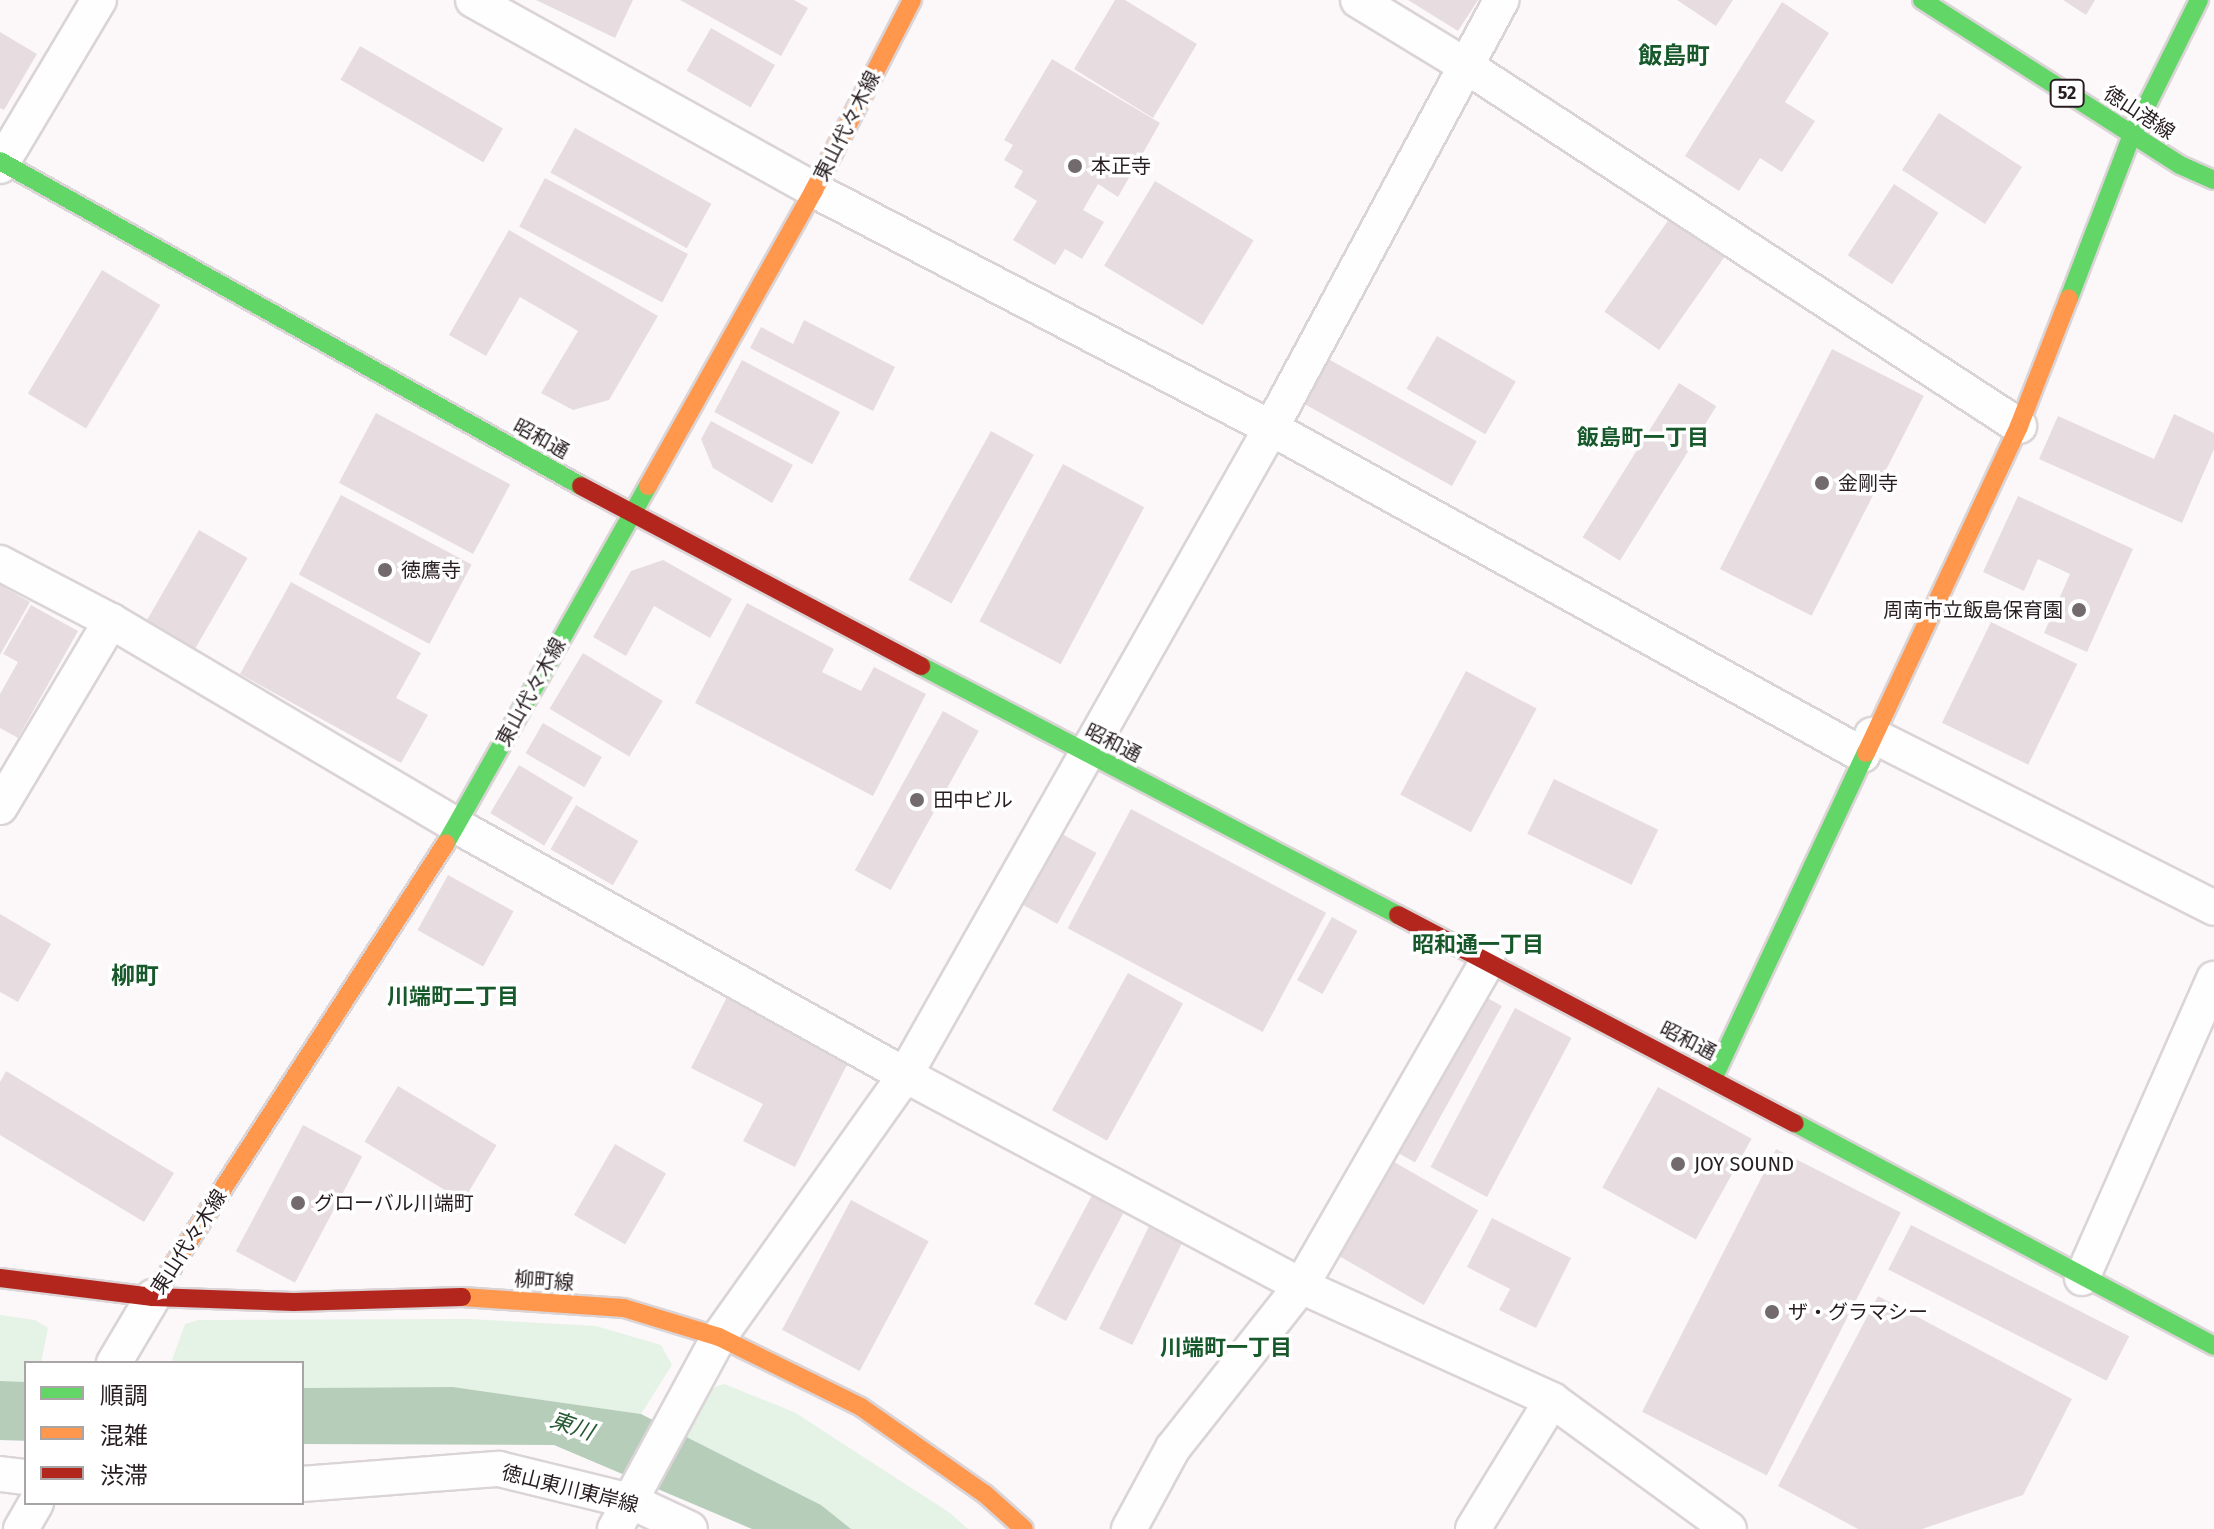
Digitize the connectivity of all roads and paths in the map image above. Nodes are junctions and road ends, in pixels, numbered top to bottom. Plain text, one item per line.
1 (99, 0) edge
2 (473, 0) edge
3 (912, 0) edge
4 (1358, 0) edge
5 (1501, 0) edge
6 (1922, 0) edge
7 (2199, 0) edge
8 (1466, 66) junction
9 (2132, 135) junction
10 (1, 163) edge
11 (2214, 180) edge
12 (814, 190) junction
13 (2019, 426) junction
14 (1271, 428) junction
15 (630, 514) junction
16 (0, 563) edge
17 (111, 621) junction
18 (1867, 745) junction
19 (1085, 753) junction
20 (0, 807) edge
21 (457, 826) junction
22 (2214, 908) edge
23 (1487, 962) junction
24 (2214, 979) edge
25 (905, 1075) junction
26 (1713, 1079) junction
27 (0, 1278) edge
28 (2082, 1278) junction
29 (1301, 1286) junction
30 (153, 1297) junction
31 (719, 1337) junction
32 (2214, 1346) edge
33 (120, 1352) edge
34 (1552, 1400) junction
35 (0, 1474) edge
36 (24, 1477) edge
37 (304, 1484) edge
38 (35, 1505) edge
39 (623, 1515) edge
40 (21, 1529) edge
41 (690, 1529) edge
42 (1024, 1529) edge
43 (1129, 1529) edge
44 (1473, 1529) edge
45 (1729, 1529) edge

1 - 10 street
2 - 12 street
3 - 12 street, 東山代々木線
4 - 8 street
5 - 8 street
6 - 9 street, 徳山港線 / 52
7 - 9 street
8 - 13 street
8 - 14 street
9 - 11 street, 徳山港線 / 52
9 - 13 street
10 - 15 street, 昭和通
12 - 14 street
12 - 15 street, 東山代々木線
13 - 18 street
14 - 18 street
14 - 19 street
15 - 19 street, 昭和通
15 - 21 street, 東山代々木線
16 - 17 street
17 - 20 street
17 - 21 street
18 - 22 street
18 - 26 street
19 - 23 street, 昭和通
19 - 25 street
21 - 25 street
21 - 30 street, 東山代々木線
23 - 26 street, 昭和通
23 - 29 street
24 - 28 street
25 - 29 street
25 - 31 street
26 - 28 street, 昭和通
27 - 30 street, 柳町線
28 - 32 street, 昭和通
29 - 34 street
29 - 43 street
30 - 31 street, 柳町線
30 - 33 street, 東山代々木線
31 - 39 street
31 - 42 street, 柳町線
34 - 44 street
34 - 45 street
35 - 36 street
37 - 39 street, 徳山東川東岸線
38 - 40 street
39 - 41 street, 徳山東川東岸線

